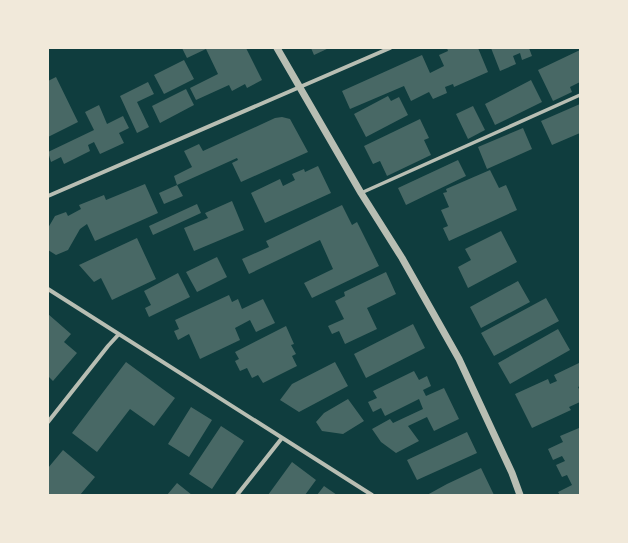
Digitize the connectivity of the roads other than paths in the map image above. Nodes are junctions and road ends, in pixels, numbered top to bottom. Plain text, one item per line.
1 (277, 48) edge
2 (390, 48) edge
3 (299, 87) junction
4 (580, 95) edge
5 (361, 193) junction
6 (48, 196) edge
7 (48, 289) edge
8 (119, 334) junction
9 (48, 422) edge
10 (282, 438) junction
11 (237, 495) edge
12 (372, 495) edge
13 (520, 495) edge

1 - 3 street
2 - 3 street
3 - 5 street
3 - 6 street
4 - 5 street
5 - 13 street
7 - 8 street
8 - 9 street
8 - 10 street
10 - 11 street
10 - 12 street

